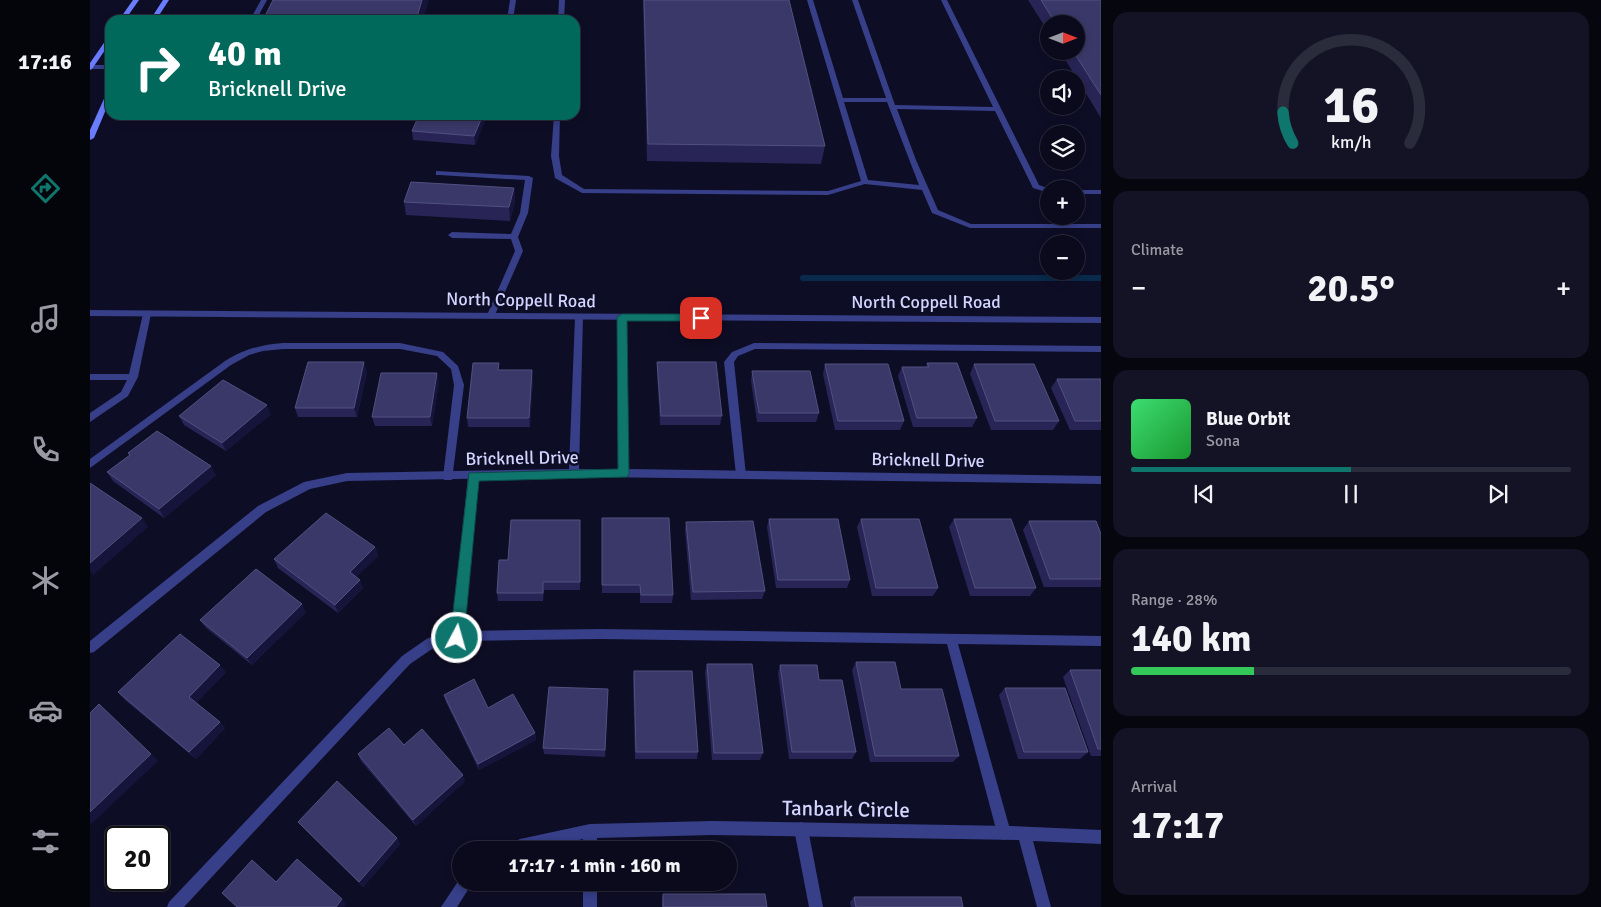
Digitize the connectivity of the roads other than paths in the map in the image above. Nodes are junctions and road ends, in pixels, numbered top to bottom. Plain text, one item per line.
1 (136, 0) edge
2 (166, 0) edge
3 (264, 0) edge
4 (513, 0) edge
5 (562, 0) edge
6 (810, 0) edge
7 (855, 0) edge
8 (944, 0) edge
9 (126, 15) edge
10 (156, 15) edge
11 (256, 15) edge
12 (511, 15) edge
13 (561, 15) edge
14 (105, 46) edge
15 (105, 67) edge
16 (90, 68) edge
17 (840, 100) junction
18 (105, 104) edge
19 (892, 104) junction
20 (997, 109) junction
21 (557, 120) edge
22 (90, 138) edge
23 (439, 173) dead end
24 (866, 182) junction
25 (924, 188) junction
26 (1040, 188) edge
27 (1085, 192) edge
28 (1101, 192) edge
29 (1101, 226) edge
30 (452, 235) dead end
31 (514, 237) junction
32 (90, 313) edge
33 (147, 314) junction
34 (492, 315) junction
35 (579, 317) junction
36 (622, 317) junction
37 (1101, 320) edge
38 (1101, 349) edge
39 (90, 377) edge
40 (133, 377) junction
41 (90, 418) edge
42 (90, 464) edge
43 (623, 474) junction
44 (742, 474) junction
45 (574, 475) junction
46 (473, 476) junction
47 (448, 477) junction
48 (1101, 480) edge
49 (457, 638) junction
50 (951, 639) junction
51 (1101, 640) edge
52 (90, 648) edge
53 (801, 829) junction
54 (590, 831) junction
55 (1004, 833) junction
56 (1024, 834) junction
57 (1101, 837) edge
58 (543, 841) edge
59 (590, 841) edge
60 (460, 891) edge
61 (590, 891) edge
62 (174, 907) edge
63 (448, 907) edge
64 (590, 907) edge
65 (816, 907) edge
66 (1044, 907) edge

1 - 9 main road
2 - 10 main road
3 - 11 street
4 - 12 street
5 - 13 street
6 - 17 street
7 - 19 street
8 - 20 street
14 - 16 main road
15 - 16 street
17 - 19 street
17 - 24 street
18 - 22 main road
19 - 20 street
19 - 25 street
20 - 26 street
21 - 24 street
23 - 31 street
24 - 25 street
25 - 29 street
27 - 28 street
30 - 31 street
31 - 34 street
32 - 33 street, North Coppell Road
33 - 34 street, North Coppell Road
33 - 40 street
34 - 35 street, North Coppell Road
35 - 36 street, North Coppell Road
35 - 45 street
36 - 37 street, North Coppell Road
36 - 43 street
38 - 44 street
39 - 40 street
40 - 41 street
42 - 47 street
43 - 44 street, Bricknell Drive
43 - 45 street, Bricknell Drive
44 - 48 street, Bricknell Drive
45 - 46 street, Bricknell Drive
46 - 47 street, Bricknell Drive
46 - 49 street
47 - 52 street, Bricknell Drive
49 - 50 street
49 - 62 street
50 - 51 street
50 - 55 street
53 - 54 street, Tanbark Circle
53 - 55 street, Tanbark Circle
53 - 65 street
54 - 58 street, Tanbark Circle
54 - 59 street
55 - 56 street, Tanbark Circle
56 - 57 street, Tanbark Circle
56 - 66 street
60 - 63 street
61 - 64 street

